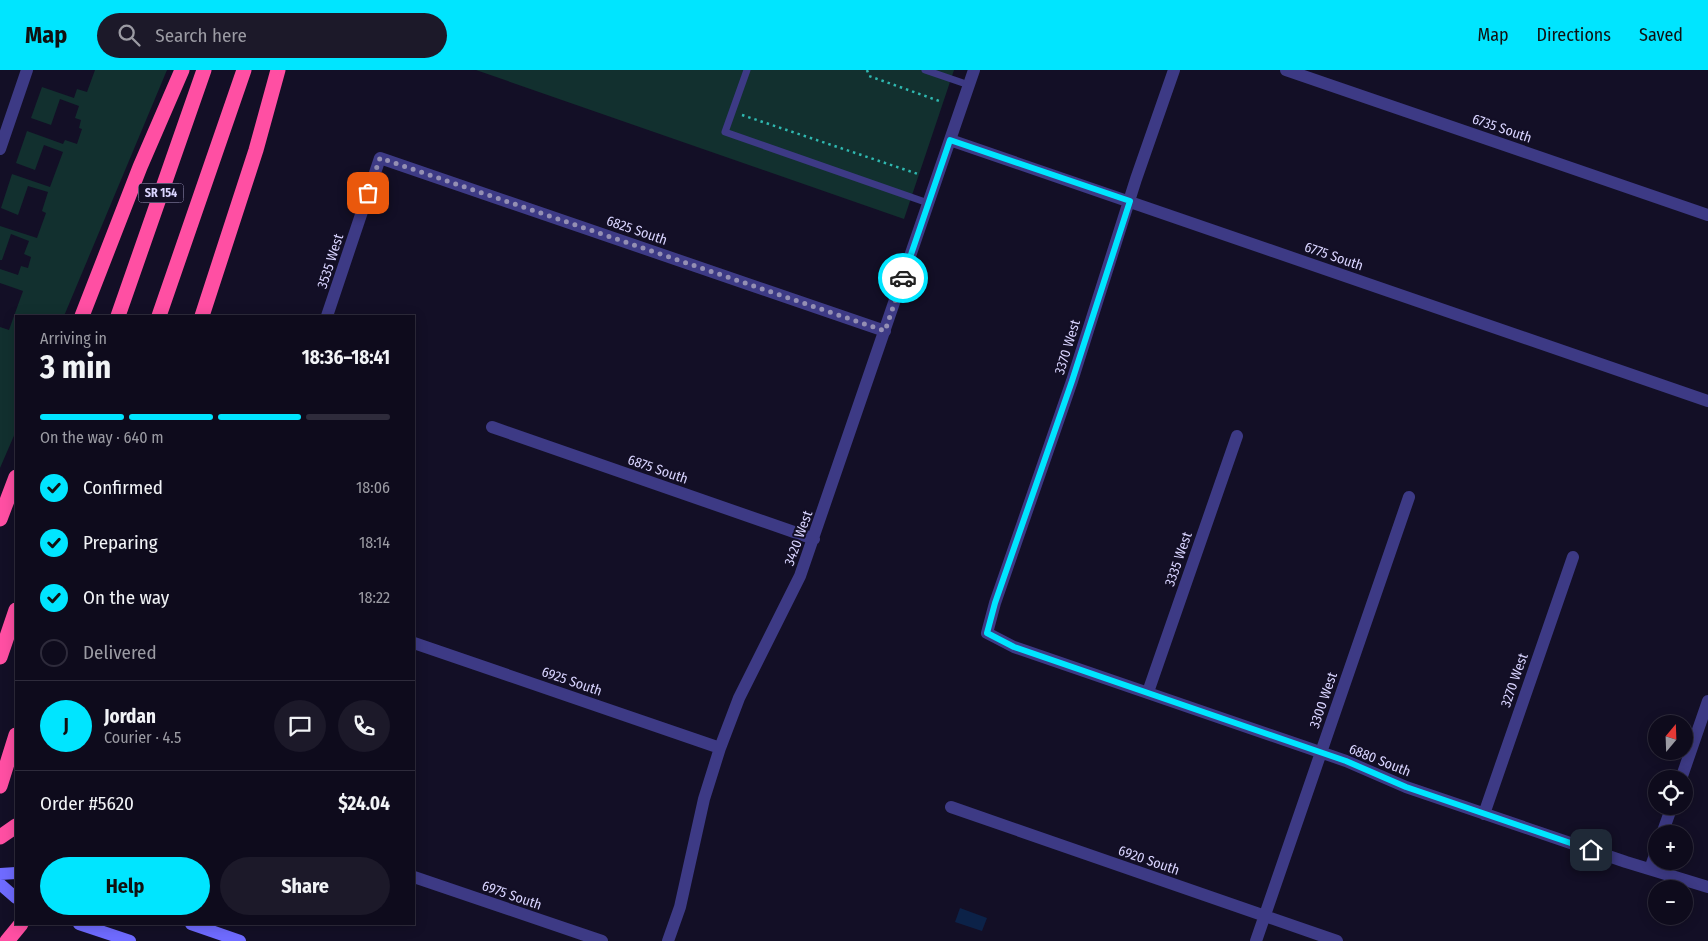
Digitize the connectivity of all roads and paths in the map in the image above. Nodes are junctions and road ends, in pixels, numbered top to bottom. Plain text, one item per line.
1 (27, 70) edge
2 (182, 70) edge
3 (204, 70) edge
4 (244, 70) edge
5 (278, 70) edge
6 (747, 70) edge
7 (868, 70) edge
8 (925, 70) edge
9 (974, 70) edge
10 (1174, 70) edge
11 (1286, 70) edge
12 (969, 85) junction
13 (942, 102) dead end
14 (744, 106) dead end
15 (950, 140) junction
16 (0, 149) edge
17 (380, 158) joint
18 (918, 174) dead end
19 (1130, 201) junction
20 (928, 203) junction
21 (1708, 215) edge
22 (82, 315) edge
23 (118, 315) edge
24 (159, 315) edge
25 (202, 315) edge
26 (327, 315) edge
27 (885, 331) junction
28 (1708, 401) edge
29 (492, 427) dead end
30 (1236, 436) dead end
31 (15, 481) edge
32 (1409, 497) dead end
33 (0, 519) edge
34 (814, 539) junction
35 (1573, 557) dead end
36 (15, 613) edge
37 (987, 633) joint
38 (415, 642) edge
39 (0, 657) edge
40 (1148, 692) junction
41 (1708, 701) edge
42 (15, 738) edge
43 (720, 748) junction
44 (1321, 752) junction
45 (1684, 770) edge
46 (1, 782) edge
47 (951, 807) dead end
48 (1484, 814) junction
49 (15, 827) edge
50 (0, 837) edge
51 (1648, 868) edge
52 (1653, 870) edge
53 (15, 873) edge
54 (0, 874) edge
55 (415, 877) edge
56 (0, 884) edge
57 (1708, 887) edge
58 (15, 897) edge
59 (1264, 916) junction
60 (20, 925) edge
61 (82, 925) edge
62 (194, 925) edge
63 (8, 941) edge
64 (130, 941) edge
65 (240, 941) edge
66 (602, 941) edge
67 (668, 941) edge
68 (1256, 941) edge
69 (1337, 941) edge

1 - 16 street
2 - 22 highway
3 - 23 highway, SR 154
4 - 24 highway, SR 154
5 - 25 highway
6 - 20 lane
7 - 13 path
8 - 12 lane
9 - 12 street, 3420 West
10 - 19 street, 3370 West
11 - 21 street, 6735 South
12 - 15 street, 3420 West
14 - 18 path
15 - 19 street, 6775 South
15 - 20 street, 3420 West
17 - 26 street, 3535 West
17 - 27 street, 6825 South
19 - 28 street, 6775 South
19 - 37 street, 3370 West
20 - 27 street, 3420 West
27 - 34 street, 3420 West
29 - 34 street, 6875 South
30 - 40 street, 3335 West
31 - 33 highway
32 - 44 street, 3300 West
34 - 43 street, 3420 West
35 - 48 street, 3270 West
36 - 39 highway
37 - 40 street, 6880 South
38 - 43 street, 6925 South
40 - 44 street, 6880 South
41 - 45 street
42 - 46 highway
43 - 67 street, 3420 West
44 - 48 street, 6880 South
44 - 59 street, 3300 West
47 - 59 street, 6920 South
48 - 51 street, 6880 South
49 - 50 highway
52 - 57 street, 6880 South
53 - 54 main road
55 - 66 street, 6975 South
56 - 58 main road
59 - 68 street, 3300 West
59 - 69 street, 6920 South
60 - 63 highway
61 - 64 main road
62 - 65 main road

